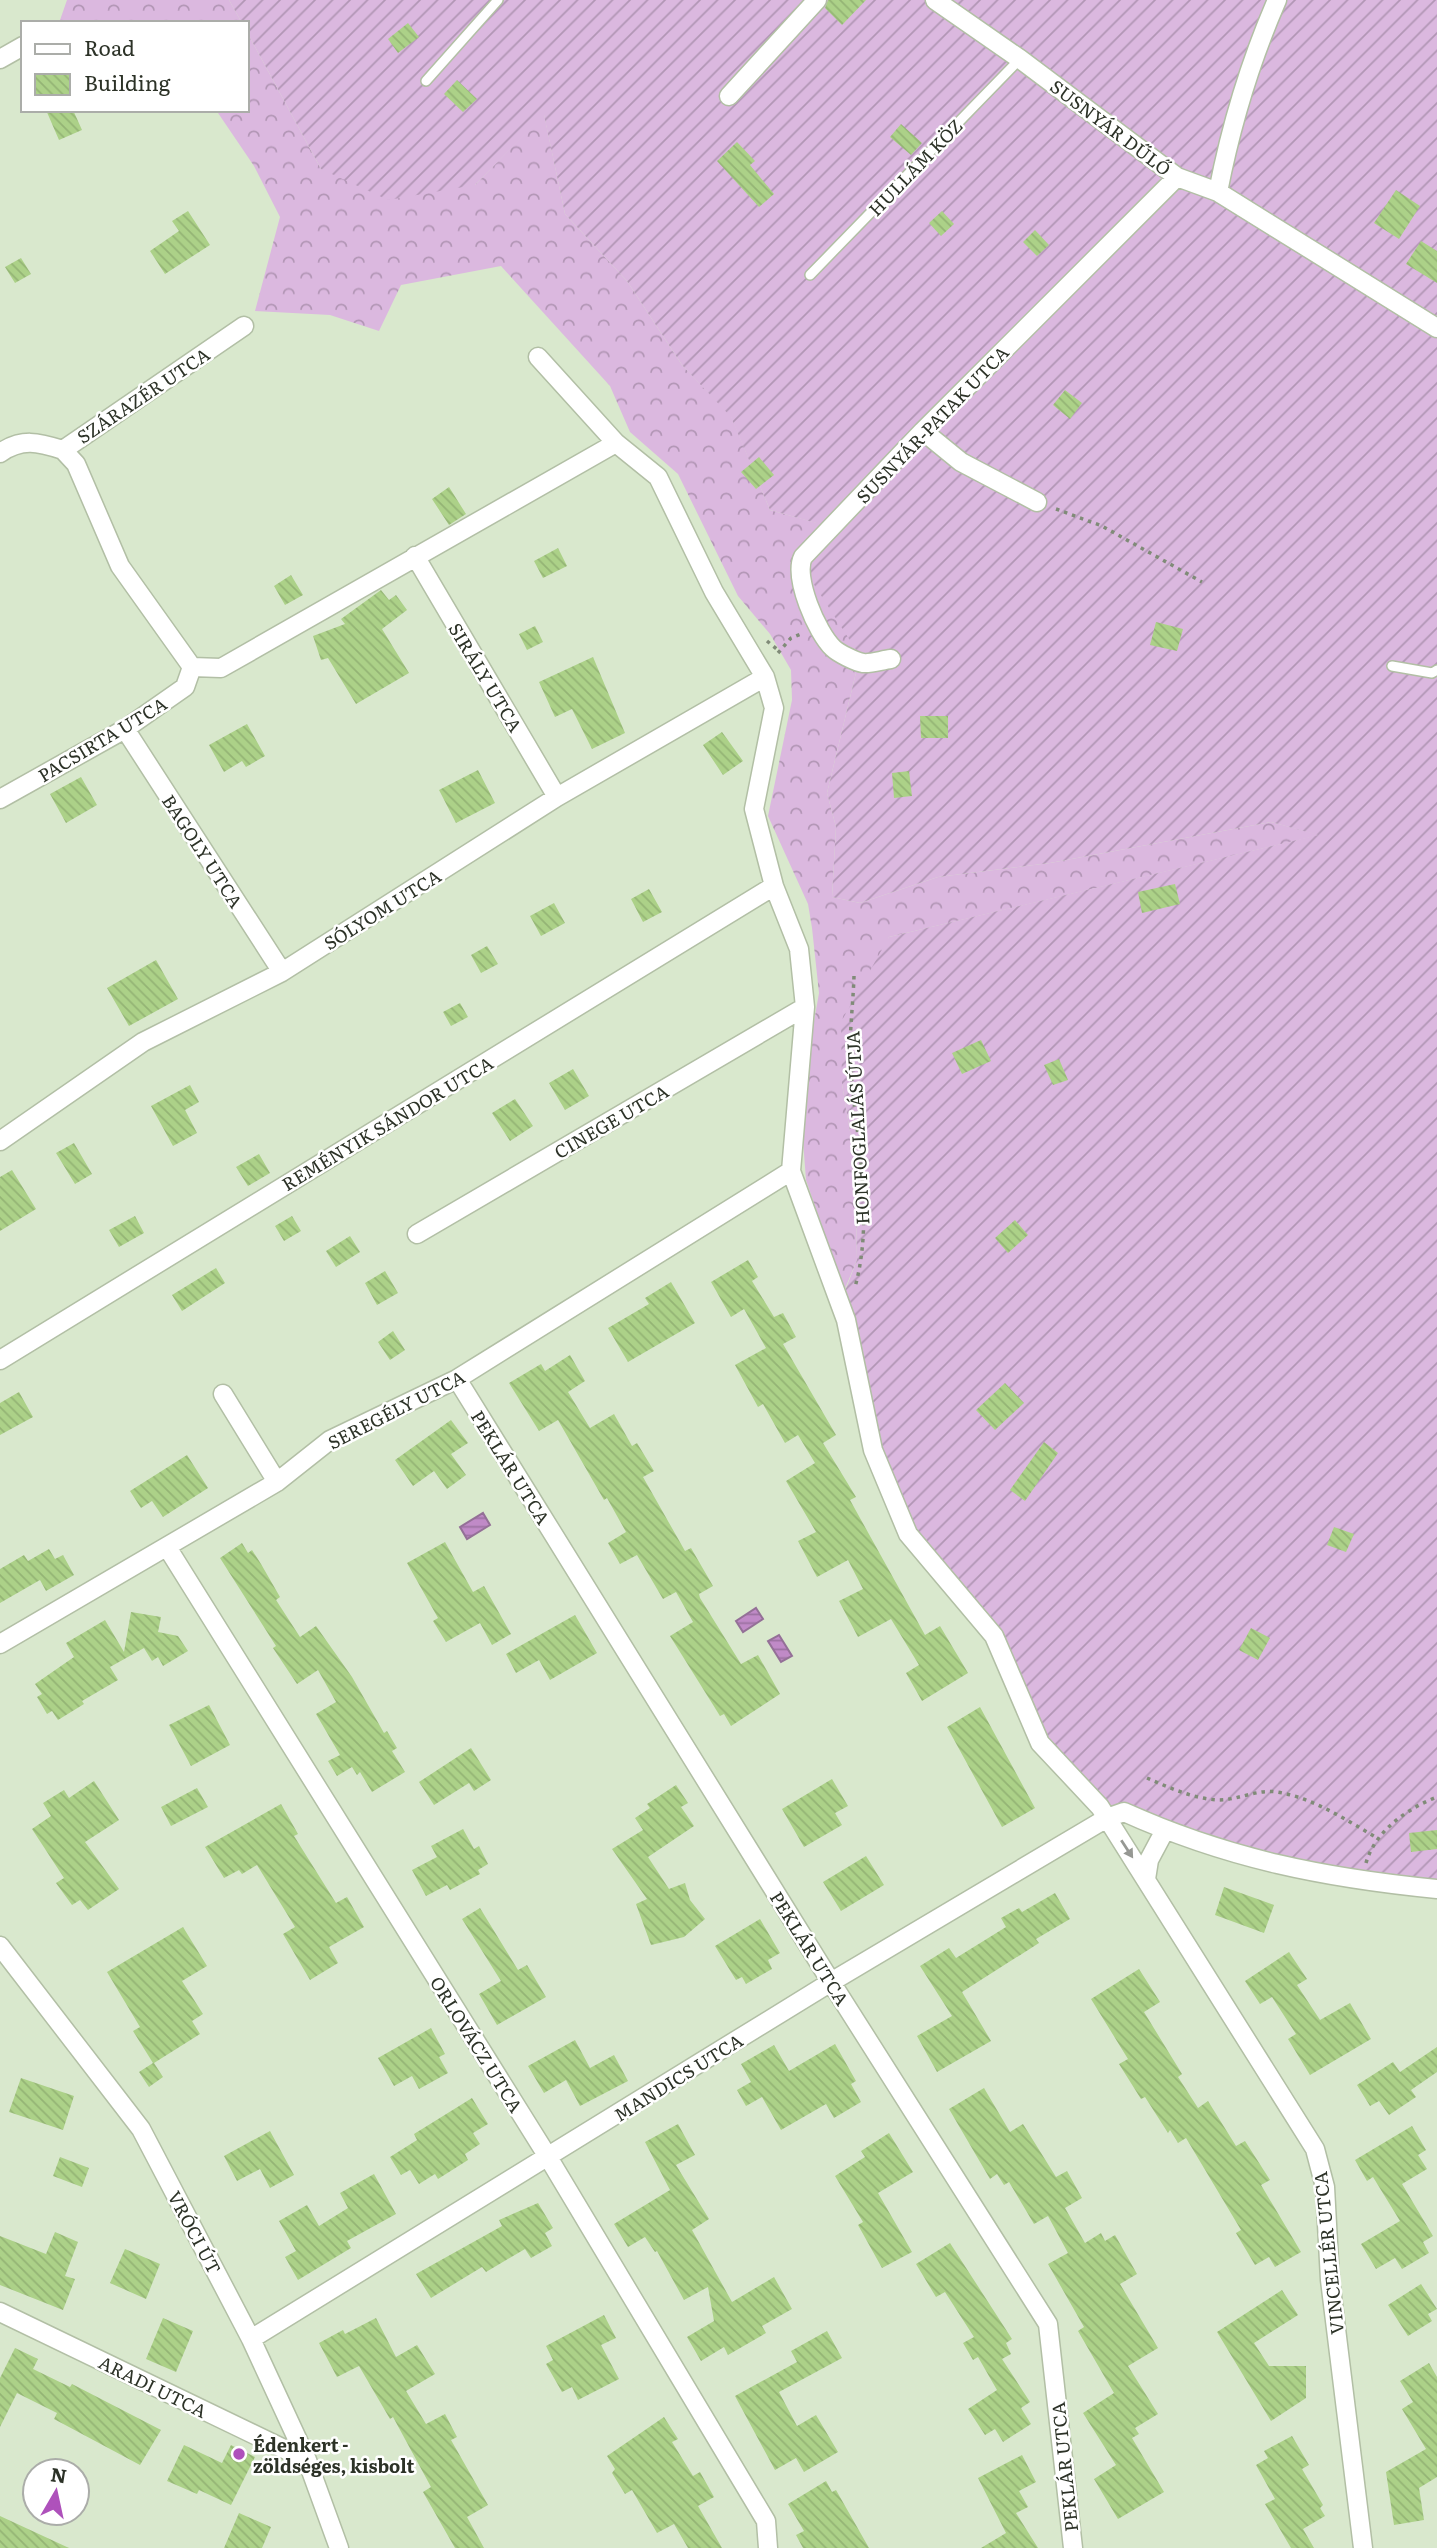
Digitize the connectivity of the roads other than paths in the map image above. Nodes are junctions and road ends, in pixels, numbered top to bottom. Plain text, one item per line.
1 (498, 0) edge
2 (817, 0) edge
3 (935, 0) edge
4 (1277, 0) edge
5 (21, 47) edge
6 (0, 59) edge
7 (1020, 59) junction
8 (425, 81) dead end
9 (729, 96) dead end
10 (1177, 177) junction
11 (1218, 192) junction
12 (810, 275) dead end
13 (244, 326) dead end
14 (1437, 328) edge
15 (538, 357) dead end
16 (923, 431) junction
17 (616, 443) junction
18 (63, 450) junction
19 (0, 453) edge
20 (1037, 502) road end
21 (415, 556) junction
22 (891, 659) dead end
23 (1392, 666) dead end
24 (192, 667) junction
25 (1437, 670) edge
26 (765, 677) junction
27 (125, 729) junction
28 (557, 797) junction
29 (0, 799) edge
30 (774, 886) junction
31 (282, 972) junction
32 (806, 1007) junction
33 (0, 1141) edge
34 (790, 1171) junction
35 (417, 1234) dead end
36 (0, 1360) edge
37 (457, 1379) junction
38 (223, 1394) dead end
39 (277, 1482) junction
40 (167, 1547) junction
41 (0, 1644) edge
42 (1107, 1818) junction
43 (1166, 1830) junction
44 (1146, 1879) junction
45 (1437, 1889) edge
46 (0, 1946) edge
47 (831, 1982) junction
48 (548, 2158) junction
49 (0, 2312) edge
50 (251, 2339) junction
51 (307, 2460) junction
52 (339, 2548) edge
53 (768, 2548) edge
54 (1073, 2548) edge
55 (1363, 2548) edge

1 - 8 lane
2 - 9 street
3 - 7 street, SUSNYÁR DŰLŐ
4 - 11 street
5 - 6 street
7 - 10 street, SUSNYÁR DŰLŐ
7 - 12 lane, HULLÁM KÖZ
10 - 11 street, SUSNYÁR DŰLŐ
10 - 16 street, SUSNYÁR-PATAK UTCA
11 - 14 street, SUSNYÁR DŰLŐ
13 - 18 street, SZÁRAZÉR UTCA
15 - 17 street
16 - 20 street
16 - 22 street, SUSNYÁR-PATAK UTCA
17 - 21 street
17 - 26 street
18 - 19 street, SZÁRAZÉR UTCA
18 - 24 street
21 - 24 street
21 - 28 street, SIRÁLY UTCA
23 - 25 lane
24 - 27 street, PACSIRTA UTCA
26 - 28 street, SÓLYOM UTCA
26 - 30 street
27 - 29 street, PACSIRTA UTCA
27 - 31 street, BAGOLY UTCA
28 - 31 street, SÓLYOM UTCA
30 - 32 street
30 - 36 street, REMÉNYIK SÁNDOR UTCA
31 - 33 street, SÓLYOM UTCA
32 - 34 street
32 - 35 street, CINEGE UTCA
34 - 37 street, SEREGÉLY UTCA
34 - 42 street
37 - 39 street, SEREGÉLY UTCA
37 - 47 street, PEKLÁR UTCA
38 - 39 street
39 - 40 street, SEREGÉLY UTCA
40 - 41 street, SEREGÉLY UTCA
40 - 48 street, ORLOVÁCZ UTCA
42 - 43 street
42 -> 44 street, VINCELLÉR UTCA
42 - 47 street, MANDICS UTCA
43 - 44 street
43 - 45 street
44 - 55 street, VINCELLÉR UTCA
46 - 50 street, VRÓCI ÚT
47 - 48 street, MANDICS UTCA
47 - 54 street, PEKLÁR UTCA
48 - 50 street, MANDICS UTCA
48 - 53 street, ORLOVÁCZ UTCA
49 - 51 street, ARADI UTCA
50 - 51 street, VRÓCI ÚT
51 - 52 street, VRÓCI ÚT

